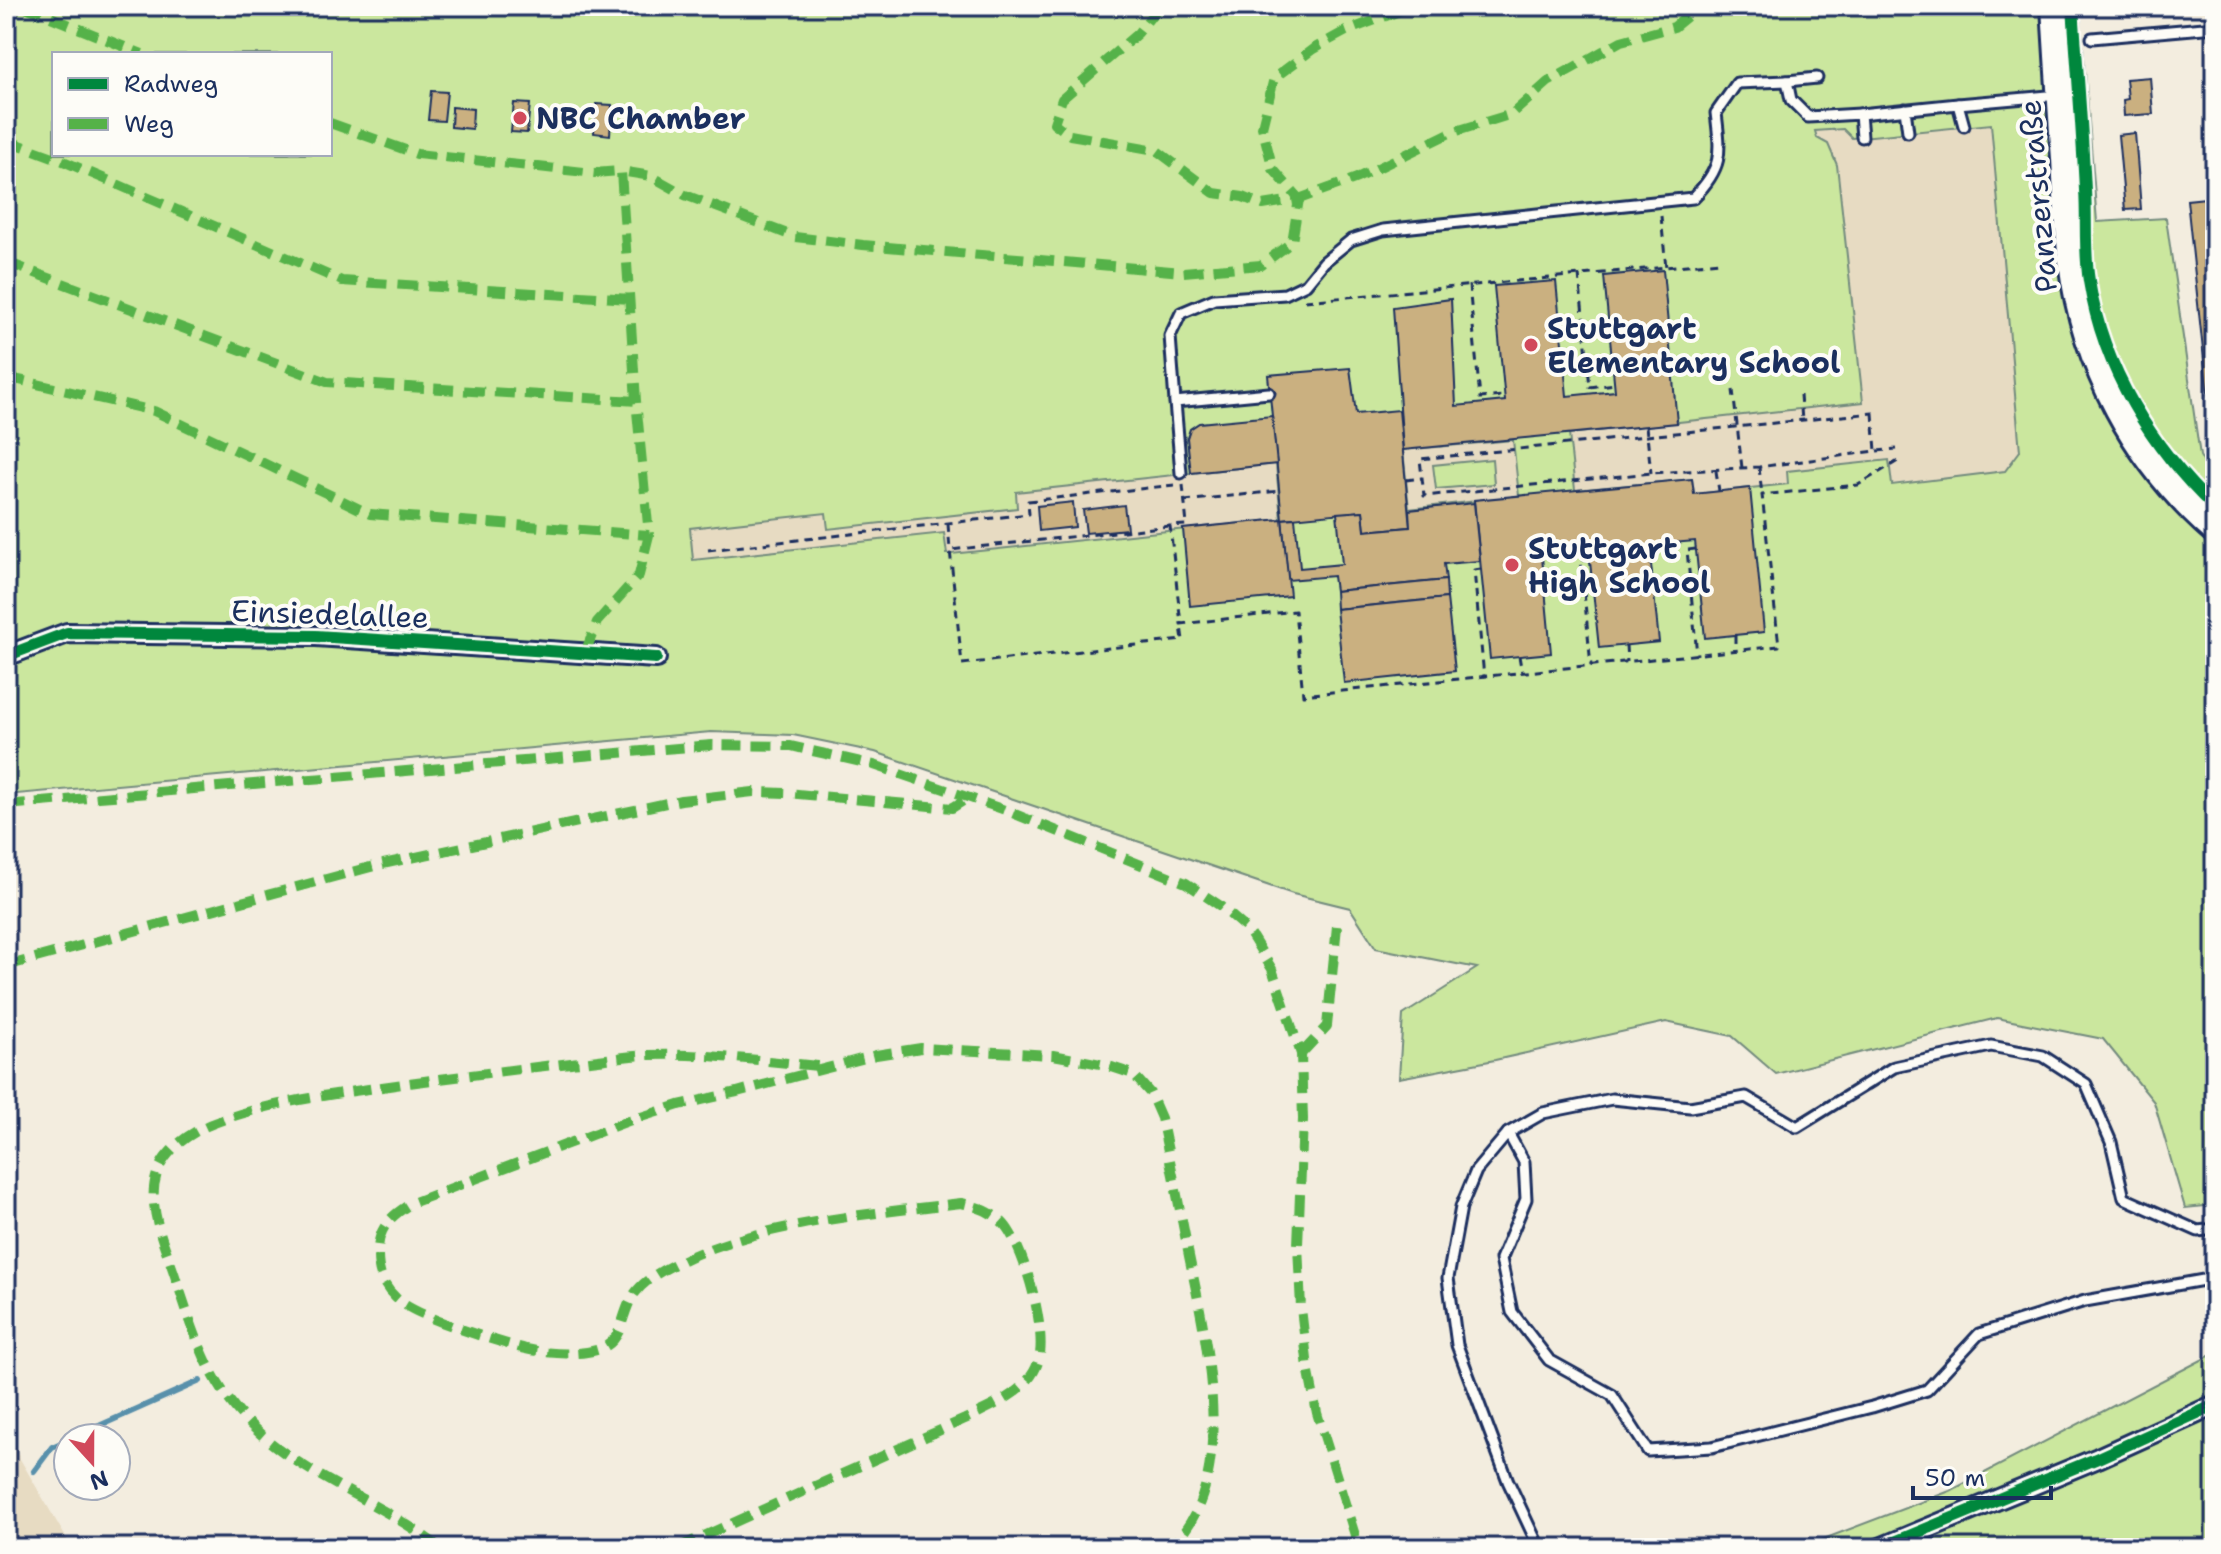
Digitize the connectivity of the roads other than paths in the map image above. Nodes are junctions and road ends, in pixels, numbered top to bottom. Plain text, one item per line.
1 (2055, 6) edge
2 (2215, 27) edge
3 (2092, 38) dead end
4 (1817, 78) dead end
5 (1787, 81) junction
6 (2061, 95) junction
7 (1958, 104) junction
8 (1905, 109) junction
9 (1860, 114) junction
10 (1964, 126) dead end
11 (1908, 132) dead end
12 (1862, 137) dead end
13 (1269, 393) dead end
14 (1175, 402) junction
15 (1181, 473) dead end
16 (2215, 530) edge
17 (6, 656) edge
18 (656, 658) dead end
19 (1508, 1133) junction
20 (2215, 1229) edge
21 (2215, 1278) edge
22 (2215, 1405) edge
23 (1537, 1548) edge
24 (1880, 1548) edge

1 - 6 main road, Panzerstraße
2 - 3 lane
4 - 5 lane
5 - 9 lane
5 - 14 lane
6 - 7 lane
6 - 16 main road, Panzerstraße
7 - 8 lane
7 - 10 lane
8 - 9 lane
8 - 11 lane
9 - 12 lane
13 - 14 lane
14 - 15 lane
17 - 18 street, Einsiedelallee
19 - 20 lane
19 - 21 lane
19 - 23 lane
22 - 24 street

